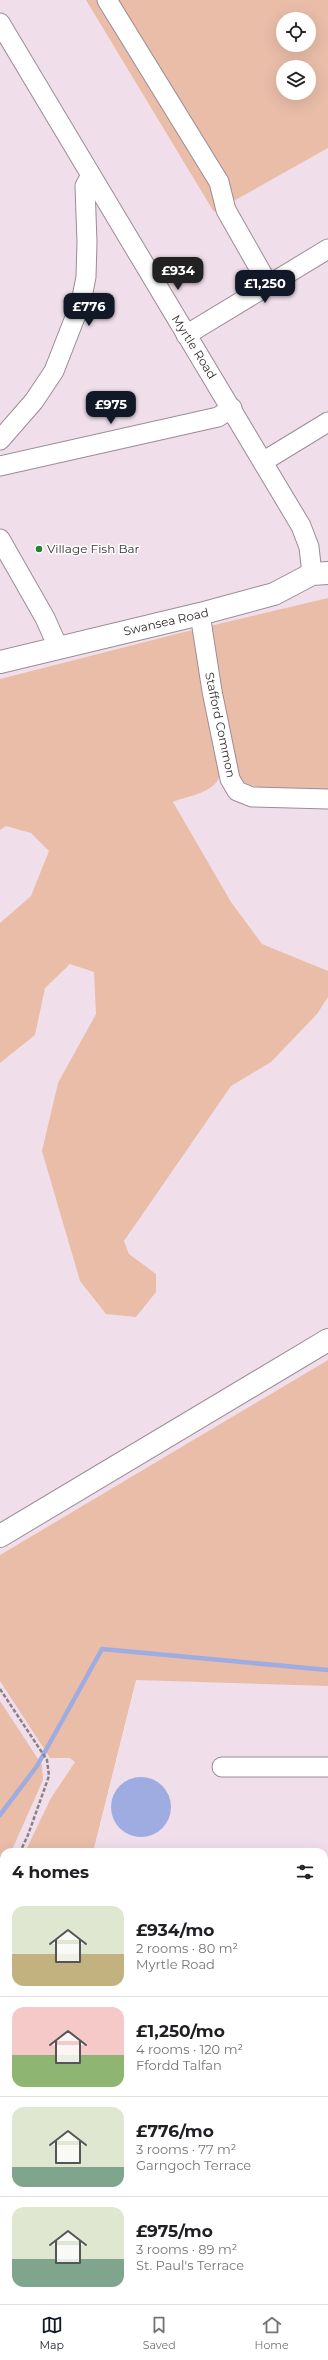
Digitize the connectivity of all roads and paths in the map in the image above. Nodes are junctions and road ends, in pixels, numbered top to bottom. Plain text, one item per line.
1 (107, 0) edge
2 (0, 23) edge
3 (91, 175) junction
4 (328, 248) edge
5 (268, 284) junction
6 (186, 335) junction
7 (232, 408) junction
8 (328, 422) edge
9 (0, 440) edge
10 (264, 461) junction
11 (0, 466) edge
12 (0, 539) edge
13 (320, 574) edge
14 (200, 614) junction
15 (58, 647) junction
16 (0, 662) edge
17 (328, 799) edge
18 (328, 1340) edge
19 (0, 1536) edge
20 (0, 1689) edge
21 (222, 1767) dead end
22 (328, 1767) edge
23 (22, 1848) edge

1 - 5 street
2 - 3 street, Myrtle Road
3 - 6 street, Myrtle Road
3 - 9 street
4 - 5 street
5 - 6 street
6 - 7 street, Myrtle Road
7 - 10 street, Myrtle Road
7 - 11 street
8 - 10 street
10 - 13 street, Myrtle Road
12 - 15 street
13 - 14 main road, Swansea Road
14 - 15 main road, Swansea Road
14 - 17 street, Stafford Common
15 - 16 main road, Swansea Road
18 - 19 main road
20 - 23 path
21 - 22 street

